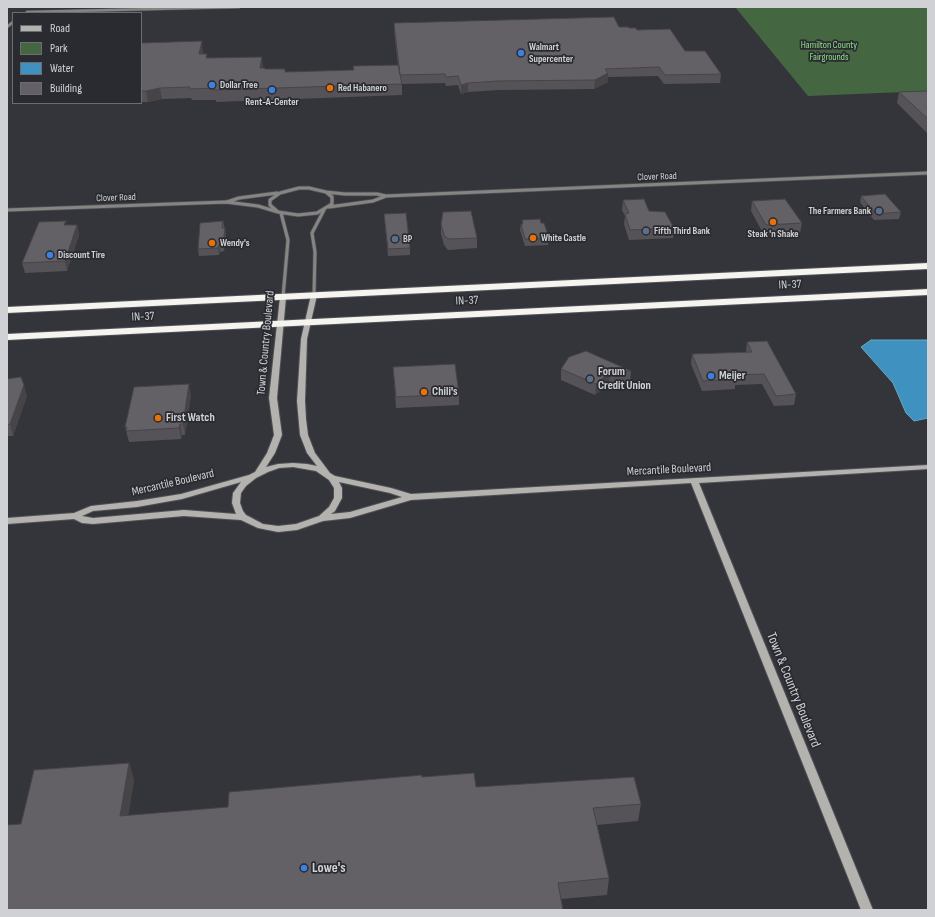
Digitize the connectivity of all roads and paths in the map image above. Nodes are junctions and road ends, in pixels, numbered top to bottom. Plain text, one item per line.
1 (239, 7) edge
2 (62, 12) edge
3 (928, 173) edge
4 (326, 192) junction
5 (280, 193) junction
6 (386, 196) junction
7 (226, 202) junction
8 (329, 207) junction
9 (7, 210) edge
10 (324, 210) junction
11 (280, 212) junction
12 (928, 266) edge
13 (928, 292) edge
14 (314, 295) junction
15 (283, 297) junction
16 (7, 310) edge
17 (308, 322) junction
18 (281, 324) junction
19 (7, 337) edge
20 (928, 467) edge
21 (256, 474) junction
22 (331, 477) junction
23 (694, 481) junction
24 (411, 497) junction
25 (76, 516) junction
26 (243, 517) junction
27 (322, 518) junction
28 (7, 520) edge
29 (867, 910) edge

1 - 2 street
3 - 6 street, Clover Road
4 - 5 street, Clover Road
4 - 6 street, Clover Road
4 - 8 street
5 - 7 street, Clover Road
5 - 11 street, Town & Country Boulevard
6 - 8 street, Clover Road
7 - 9 street, Clover Road
7 - 11 street, Clover Road
8 - 10 street
10 - 11 street, Clover Road
10 - 14 street
11 - 15 street, Town & Country Boulevard
12 - 14 highway, IN-37
13 - 17 highway, IN-37
14 - 15 highway, IN-37
14 - 17 street
15 - 16 highway, IN-37
15 - 18 street, Town & Country Boulevard
17 - 18 highway, IN-37
17 - 22 street
18 - 19 highway, IN-37
18 - 21 street, Town & Country Boulevard
20 - 23 street, Mercantile Boulevard
21 - 22 street
21 - 25 street, Mercantile Boulevard
21 - 26 street
22 - 24 street, Mercantile Boulevard
22 - 27 street
23 - 24 street, Mercantile Boulevard
23 - 29 street, Town & Country Boulevard
24 - 27 street, Mercantile Boulevard
25 - 26 street, Mercantile Boulevard
25 - 28 street, Mercantile Boulevard
26 - 27 street

